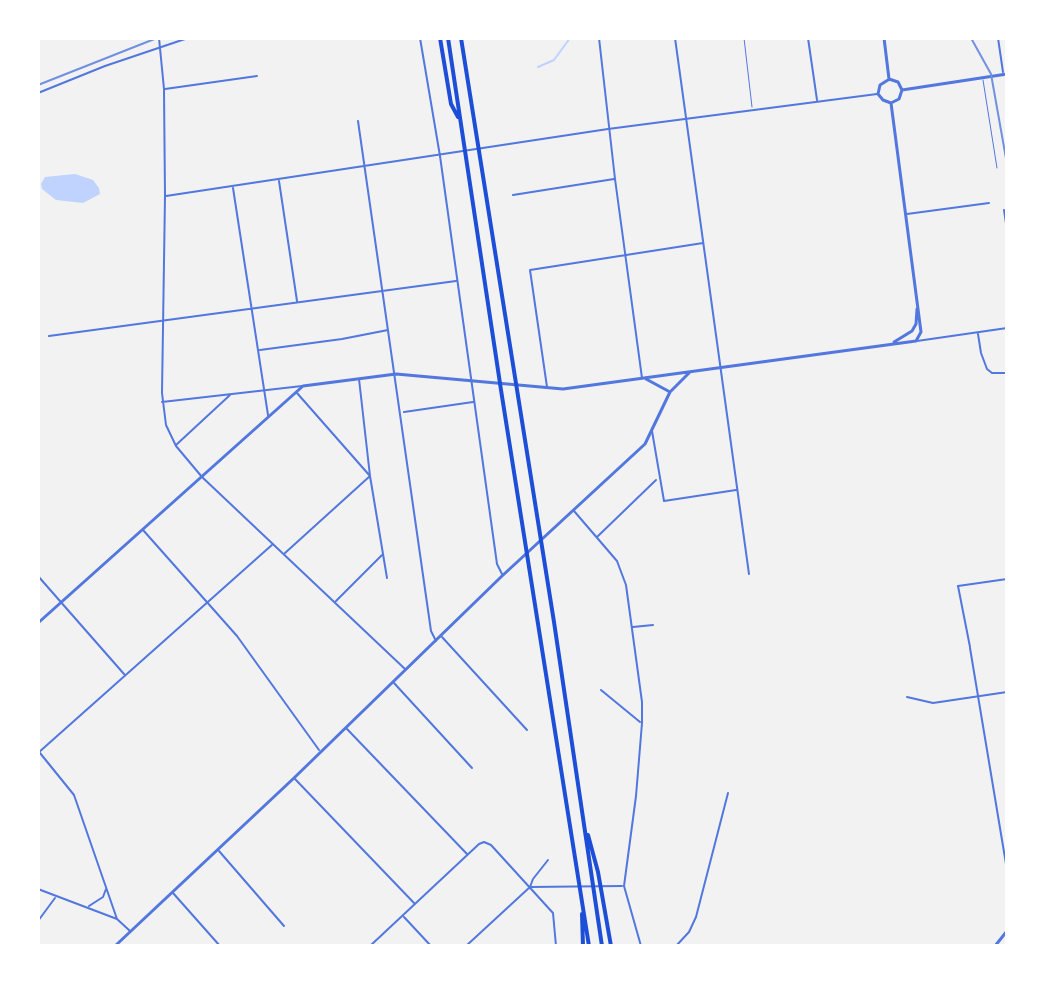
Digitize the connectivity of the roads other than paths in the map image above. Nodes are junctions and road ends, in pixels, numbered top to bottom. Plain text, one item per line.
1 (159, 38) edge
2 (188, 38) edge
3 (420, 38) edge
4 (440, 38) edge
5 (448, 38) edge
6 (461, 38) edge
7 (599, 38) edge
8 (675, 38) edge
9 (744, 38) edge
10 (808, 38) edge
11 (884, 38) edge
12 (998, 38) edge
13 (160, 46) junction
14 (1004, 75) edge
15 (257, 76) dead end
16 (984, 78) junction
17 (889, 79) junction
18 (164, 89) junction
19 (902, 90) junction
20 (38, 93) edge
21 (878, 94) junction
22 (817, 102) junction
23 (891, 103) junction
24 (753, 111) junction
25 (687, 118) junction
26 (358, 121) dead end
27 (461, 122) junction
28 (608, 129) junction
29 (440, 156) junction
30 (366, 167) junction
31 (997, 168) dead end
32 (615, 179) junction
33 (279, 180) junction
34 (233, 187) junction
35 (513, 195) dead end
36 (165, 196) junction
37 (989, 203) dead end
38 (1004, 210) dead end
39 (907, 214) junction
40 (1007, 230) edge
41 (703, 243) junction
42 (625, 255) junction
43 (457, 281) junction
44 (383, 290) junction
45 (917, 301) junction
46 (297, 303) junction
47 (251, 309) junction
48 (163, 321) junction
49 (1007, 328) edge
50 (389, 330) junction
51 (978, 333) junction
52 (49, 336) dead end
53 (916, 341) junction
54 (888, 345) junction
55 (258, 350) junction
56 (721, 366) junction
57 (693, 370) junction
58 (1007, 373) edge
59 (396, 374) junction
60 (358, 377) junction
61 (642, 378) junction
62 (471, 380) junction
63 (303, 386) junction
64 (547, 388) junction
65 (264, 389) junction
66 (296, 392) junction
67 (670, 392) junction
68 (232, 393) junction
69 (162, 402) junction
70 (474, 402) junction
71 (401, 413) junction
72 (269, 417) junction
73 (652, 431) junction
74 (176, 446) junction
75 (370, 476) junction
76 (202, 477) junction
77 (658, 479) junction
78 (737, 490) junction
79 (573, 511) junction
80 (143, 529) junction
81 (596, 537) junction
82 (274, 543) junction
83 (285, 553) junction
84 (383, 554) junction
85 (749, 574) dead end
86 (38, 576) edge
87 (502, 576) junction
88 (387, 578) dead end
89 (1007, 579) edge
90 (61, 602) junction
91 (208, 602) junction
92 (335, 602) junction
93 (38, 623) edge
94 (653, 625) dead end
95 (631, 627) junction
96 (441, 637) junction
97 (436, 641) junction
98 (406, 670) junction
99 (125, 676) junction
100 (394, 682) junction
101 (601, 690) dead end
102 (1007, 692) edge
103 (979, 696) junction
104 (907, 697) dead end
105 (642, 723) junction
106 (346, 728) junction
107 (527, 730) dead end
108 (38, 743) edge
109 (43, 748) junction
110 (39, 752) edge
111 (321, 752) junction
112 (472, 768) dead end
113 (294, 778) junction
114 (728, 793) dead end
115 (583, 822) junction
116 (218, 850) junction
117 (468, 855) junction
118 (548, 860) dead end
119 (1007, 870) edge
120 (624, 886) junction
121 (530, 887) junction
122 (106, 888) junction
123 (38, 889) edge
124 (172, 892) junction
125 (581, 892) junction
126 (55, 897) junction
127 (415, 904) junction
128 (86, 907) junction
129 (403, 916) junction
130 (117, 919) junction
131 (38, 921) edge
132 (284, 926) dead end
133 (130, 931) junction
134 (1007, 931) edge
135 (117, 944) edge
136 (124, 946) edge
137 (220, 946) edge
138 (370, 946) edge
139 (431, 946) edge
140 (466, 946) edge
141 (556, 946) edge
142 (583, 946) edge
143 (589, 946) edge
144 (602, 946) edge
145 (611, 946) edge
146 (641, 946) edge
147 (676, 946) edge
148 (995, 946) edge

1 - 13 street
2 - 13 street
3 - 29 street
4 - 27 highway
5 - 27 highway
6 - 115 highway
7 - 28 street
8 - 25 street
9 - 24 lane
10 - 22 street
11 - 17 street
12 - 14 street
13 - 18 street
13 - 20 street
14 - 16 street
15 - 18 street
16 - 19 street
16 - 31 lane
17 - 19 street
17 - 21 street
18 - 36 street
19 - 23 street
21 - 22 street
21 - 23 street
22 - 24 street
23 - 39 street
24 - 25 street
25 - 28 street
25 - 41 street
26 - 30 street
27 - 125 highway
28 - 29 street
28 - 32 street
29 - 30 street
29 - 43 street
30 - 33 street
30 - 44 street
32 - 35 street
32 - 42 street
33 - 34 street
33 - 46 street
34 - 36 street
34 - 47 street
36 - 48 street
37 - 39 street
38 - 40 street
39 - 45 street
41 - 42 street
41 - 56 street
42 - 61 street
42 - 64 street
43 - 44 street
43 - 62 street
44 - 46 street
44 - 50 street
45 - 53 street
45 - 54 street
46 - 47 street
47 - 48 street
47 - 55 street
48 - 52 street
48 - 69 street
49 - 51 street
50 - 55 street
50 - 59 street
51 - 53 street
51 - 58 street
53 - 54 street
54 - 56 street
55 - 65 street
56 - 57 street
56 - 78 street
57 - 61 street
57 - 67 street
59 - 60 street
59 - 62 street
59 - 71 street
60 - 63 street
60 - 75 street
61 - 64 street
61 - 67 street
62 - 64 street
62 - 70 street
63 - 65 street
63 - 66 street
65 - 68 street
65 - 72 street
66 - 72 street
66 - 75 street
67 - 73 street
68 - 69 street
68 - 74 street
69 - 74 street
70 - 71 street
70 - 87 street
71 - 97 street
72 - 76 street
73 - 77 street
73 - 79 street
74 - 76 street
75 - 83 street
75 - 84 street
76 - 80 street
76 - 82 street
77 - 78 street
77 - 81 street
78 - 85 street
79 - 81 street
79 - 87 street
80 - 90 street
80 - 91 street
81 - 95 street
82 - 83 street
82 - 91 street
83 - 92 street
84 - 88 street
84 - 92 street
86 - 90 street
87 - 96 street
89 - 103 street
90 - 93 street
90 - 99 street
91 - 99 street
91 - 111 street
92 - 98 street
94 - 95 street
95 - 105 street
96 - 97 street
96 - 107 street
97 - 98 street
98 - 100 street
99 - 109 street
100 - 106 street
100 - 112 street
101 - 105 street
102 - 103 street
103 - 104 street
103 - 119 street
105 - 120 street
106 - 111 street
106 - 117 street
108 - 109 street
109 - 110 street
110 - 122 street
111 - 113 street
113 - 116 street
113 - 127 street
114 - 147 street
115 - 144 highway
115 - 145 highway
116 - 124 street
116 - 132 street
117 - 121 street
117 - 127 street
118 - 121 street
120 - 121 street
120 - 146 street
121 - 140 street
121 - 141 street
122 - 128 street
122 - 130 street
123 - 126 street
124 - 133 street
124 - 137 street
125 - 142 highway
125 - 143 highway
126 - 128 street
126 - 131 street
127 - 129 street
128 - 130 street
129 - 138 street
129 - 139 street
130 - 133 street
133 - 135 street
134 - 148 street
135 - 136 street

